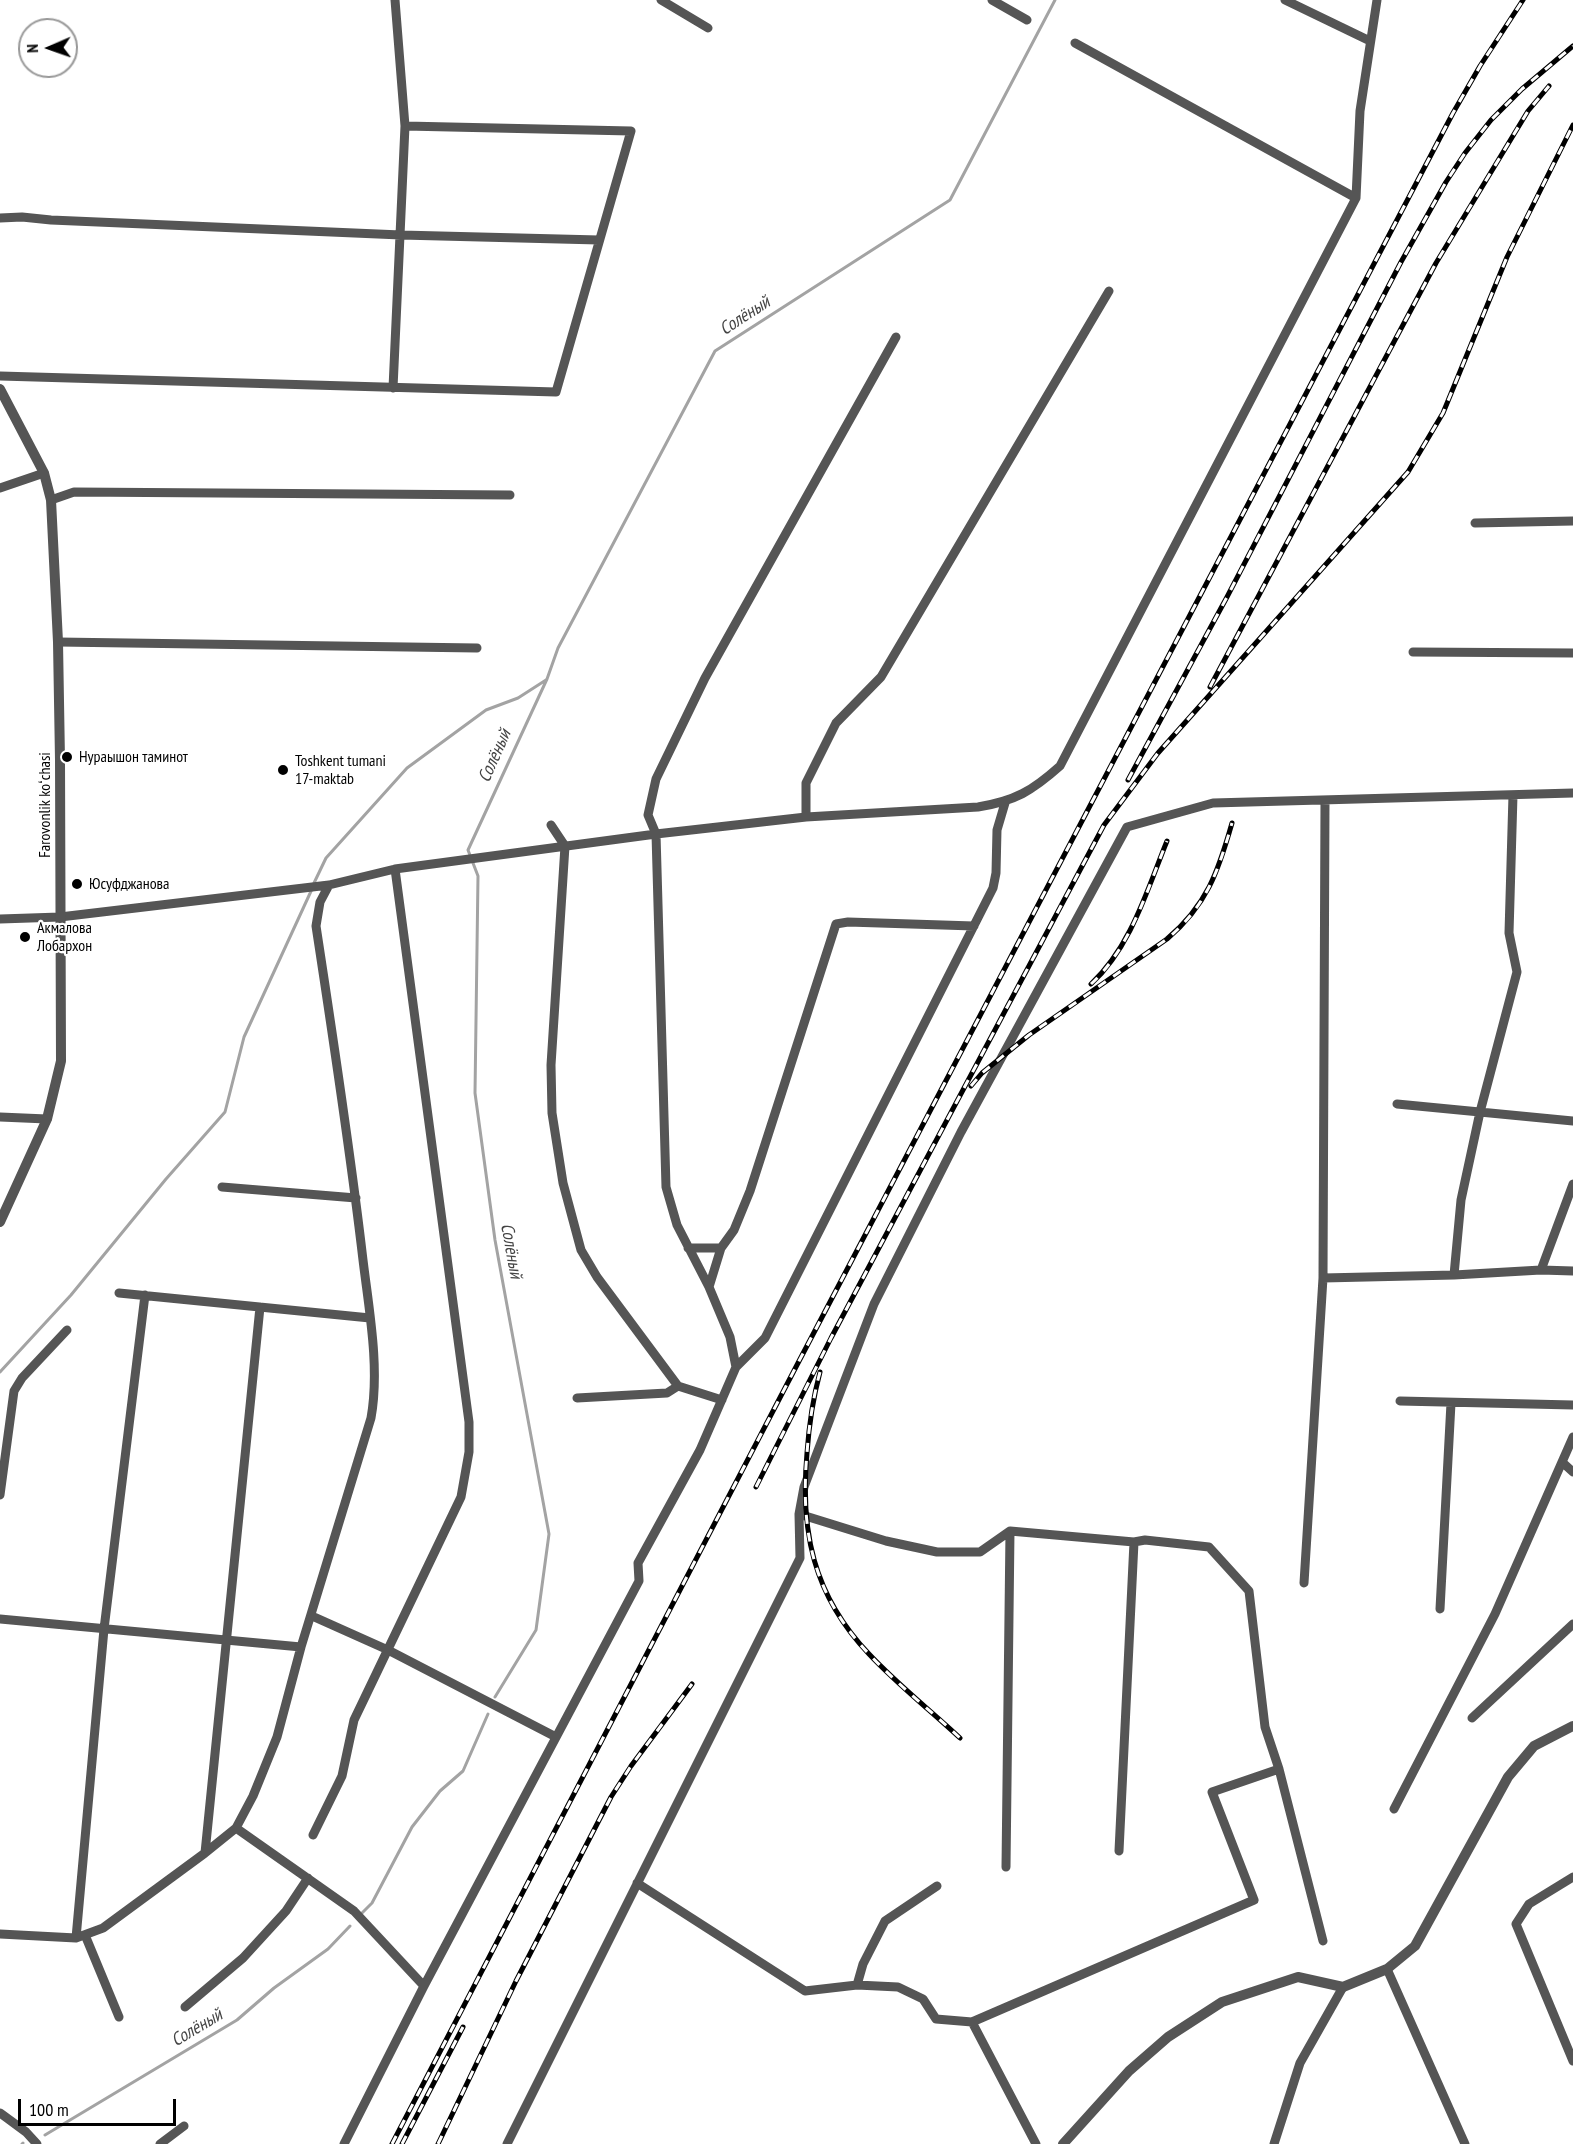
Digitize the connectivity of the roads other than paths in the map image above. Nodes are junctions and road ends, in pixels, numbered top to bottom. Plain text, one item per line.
1 (395, 0) edge
2 (661, 0) edge
3 (992, 0) edge
4 (1285, 0) edge
5 (1377, 0) edge
6 (1027, 20) dead end
7 (708, 28) dead end
8 (1370, 40) junction
9 (1075, 43) dead end
10 (405, 126) junction
11 (1356, 198) junction
12 (0, 218) edge
13 (400, 235) junction
14 (599, 240) junction
15 (1109, 291) dead end
16 (896, 337) dead end
17 (0, 376) edge
18 (393, 388) junction
19 (0, 389) edge
20 (44, 473) junction
21 (0, 488) edge
22 (510, 495) dead end
23 (51, 500) junction
24 (1573, 521) edge
25 (1475, 523) dead end
26 (58, 642) junction
27 (477, 648) dead end
28 (1413, 651) dead end
29 (1573, 653) edge
30 (1573, 793) edge
31 (1513, 795) junction
32 (1325, 800) junction
33 (1005, 803) junction
34 (806, 818) junction
35 (551, 825) dead end
36 (656, 834) junction
37 (565, 846) junction
38 (395, 869) junction
39 (324, 885) junction
40 (60, 916) junction
41 (0, 919) edge
42 (974, 926) junction
43 (1397, 1104) dead end
44 (1480, 1112) junction
45 (0, 1117) edge
46 (47, 1119) junction
47 (1573, 1121) edge
48 (1573, 1185) edge
49 (222, 1187) dead end
50 (356, 1198) junction
51 (0, 1221) edge
52 (688, 1248) junction
53 (721, 1248) junction
54 (1541, 1270) junction
55 (1573, 1270) edge
56 (1454, 1275) junction
57 (1323, 1278) junction
58 (708, 1287) junction
59 (120, 1293) dead end
60 (145, 1295) junction
61 (260, 1307) junction
62 (370, 1318) junction
63 (67, 1330) dead end
64 (736, 1367) junction
65 (678, 1386) junction
66 (577, 1398) dead end
67 (722, 1400) junction
68 (1400, 1401) dead end
69 (1451, 1403) junction
70 (1573, 1405) edge
71 (1573, 1437) edge
72 (1562, 1462) junction
73 (1573, 1472) edge
74 (0, 1495) edge
75 (800, 1514) junction
76 (1010, 1531) junction
77 (1134, 1542) junction
78 (1304, 1583) dead end
79 (1440, 1609) dead end
80 (312, 1616) junction
81 (0, 1619) edge
82 (1573, 1624) edge
83 (104, 1629) junction
84 (225, 1640) junction
85 (301, 1647) junction
86 (388, 1650) junction
87 (1472, 1718) dead end
88 (1573, 1726) edge
89 (556, 1737) junction
90 (1279, 1769) junction
91 (1394, 1809) dead end
92 (236, 1828) junction
93 (313, 1834) dead end
94 (1119, 1851) dead end
95 (205, 1853) junction
96 (1006, 1867) dead end
97 (1573, 1877) edge
98 (308, 1878) junction
99 (637, 1882) junction
100 (937, 1886) dead end
101 (0, 1934) edge
102 (81, 1937) junction
103 (1323, 1941) dead end
104 (1387, 1969) junction
105 (857, 1985) junction
106 (424, 1986) junction
107 (1343, 1987) junction
108 (185, 2007) dead end
109 (119, 2017) dead end
110 (972, 2022) junction
111 (1573, 2061) edge
112 (0, 2113) edge
113 (184, 2126) dead end
114 (38, 2144) edge
115 (160, 2144) edge
116 (344, 2144) edge
117 (507, 2144) edge
118 (1035, 2144) edge
119 (1063, 2144) edge
120 (1274, 2144) edge
121 (1465, 2144) edge

1 - 10 street
2 - 7 street
3 - 6 street
4 - 8 street
5 - 8 street
8 - 11 street
9 - 11 street
10 - 13 street
10 - 14 street
11 - 33 street
12 - 13 street
13 - 14 street
13 - 18 street
14 - 18 street
15 - 34 street
16 - 36 street
17 - 18 street
19 - 20 street, Farovonlik koʻchasi
20 - 21 street
20 - 23 street, Farovonlik koʻchasi
22 - 23 street
23 - 26 street, Farovonlik koʻchasi
24 - 25 street
26 - 27 street
26 - 40 street, Farovonlik koʻchasi
28 - 29 street
30 - 31 street
31 - 32 street
31 - 44 street
32 - 57 street
32 - 75 street
33 - 34 street
33 - 42 street
34 - 36 street
35 - 37 street
36 - 37 street
36 - 52 street
37 - 38 street
37 - 65 street
38 - 39 street
38 - 86 street
39 - 40 street
39 - 50 street
40 - 41 street
40 - 46 street, Farovonlik koʻchasi
42 - 53 street
42 - 64 street
43 - 44 street
44 - 47 street
44 - 56 street
45 - 46 street
46 - 51 street, Farovonlik koʻchasi
48 - 54 street
49 - 50 street
50 - 62 street
52 - 53 street
52 - 58 street
53 - 58 street
54 - 55 street
54 - 56 street
56 - 57 street
57 - 78 street
58 - 64 street
59 - 60 street
60 - 61 street
60 - 83 street
61 - 62 street
61 - 84 street
62 - 80 street
63 - 74 street
64 - 67 street
65 - 66 street
65 - 67 street
67 - 89 street
68 - 69 street
69 - 70 street
69 - 79 street
71 - 72 street
72 - 73 street
72 - 91 street
75 - 76 street
75 - 99 street
76 - 77 street
76 - 96 street
77 - 90 street
77 - 94 street
80 - 85 street
80 - 86 street
81 - 83 street
82 - 87 street
83 - 84 street
83 - 102 street
84 - 85 street
84 - 95 street
85 - 92 street
86 - 89 street
86 - 93 street
88 - 104 street
89 - 106 street
90 - 103 street
90 - 110 street
92 - 95 street
92 - 98 street
95 - 102 street
97 - 111 street
98 - 106 street
98 - 108 street
99 - 105 street
99 - 117 street
100 - 105 street
101 - 102 street
102 - 109 street
104 - 107 street
104 - 121 street
105 - 110 street
106 - 116 street
107 - 119 street
107 - 120 street
110 - 118 street
112 - 114 street
113 - 115 street

